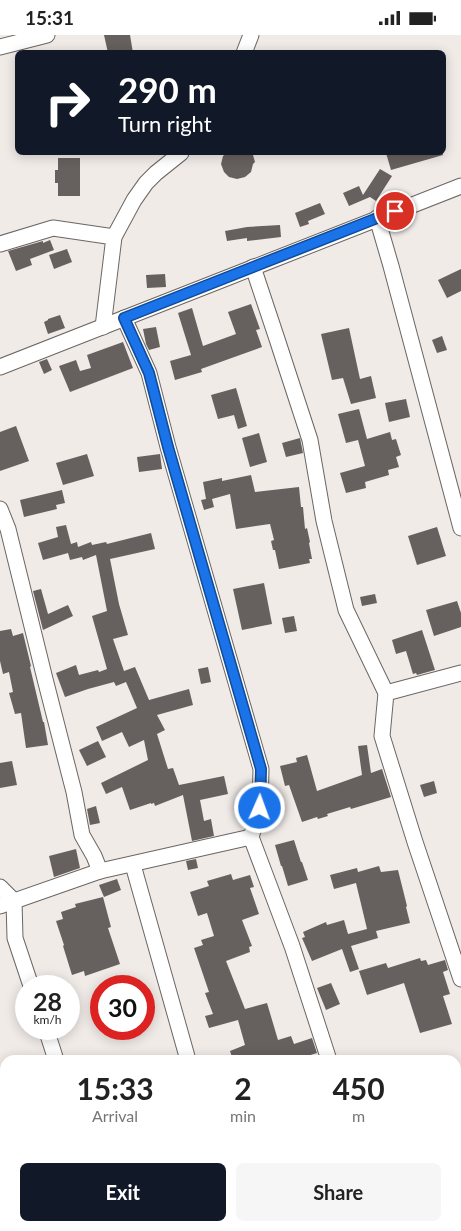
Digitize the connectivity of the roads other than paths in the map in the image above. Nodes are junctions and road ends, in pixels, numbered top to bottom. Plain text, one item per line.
1 (47, 35) edge
2 (251, 35) edge
3 (0, 47) edge
4 (245, 50) edge
5 (178, 155) edge
6 (461, 185) edge
7 (376, 218) junction
8 (114, 237) junction
9 (0, 244) edge
10 (253, 267) junction
11 (124, 318) junction
12 (103, 327) junction
13 (0, 367) edge
14 (0, 509) edge
15 (461, 528) edge
16 (461, 673) edge
17 (386, 693) junction
18 (251, 837) junction
19 (133, 865) junction
20 (100, 871) junction
21 (0, 887) edge
22 (7, 903) edge
23 (27, 975) edge
24 (461, 979) edge
25 (50, 1040) edge
26 (54, 1055) edge
27 (187, 1055) edge
28 (327, 1055) edge

1 - 3 street
2 - 4 street
5 - 8 street
6 - 7 street
7 - 10 street
7 - 15 street
8 - 9 street
8 - 12 street
10 - 11 street
10 - 17 street
11 - 12 street
11 - 18 street
12 - 13 street
14 - 20 street
16 - 17 street
17 - 24 street
18 - 19 street
18 - 28 street
19 - 20 street
19 - 27 street
20 - 22 street
21 - 22 street
22 - 23 street
25 - 26 street

